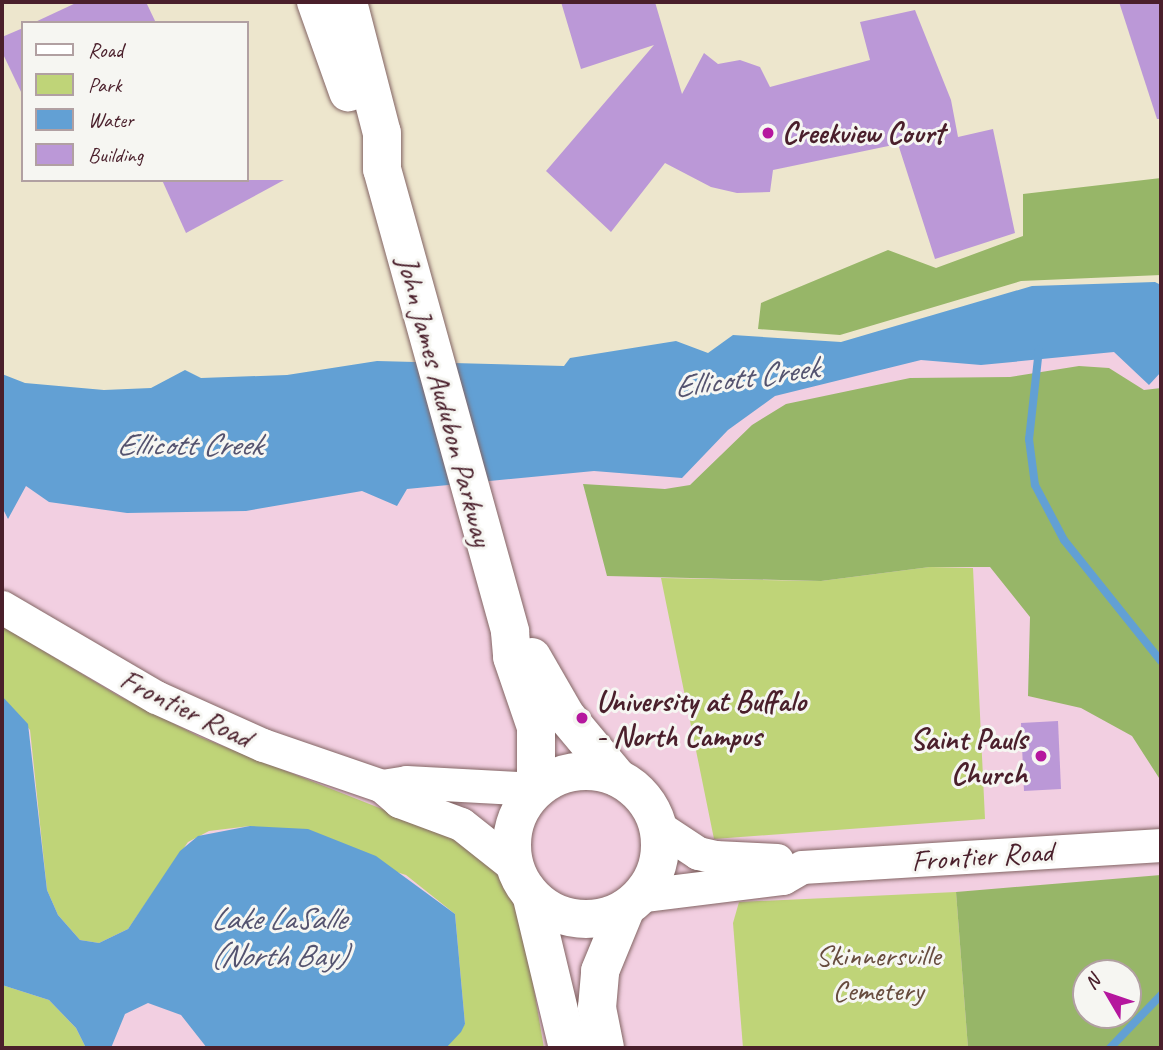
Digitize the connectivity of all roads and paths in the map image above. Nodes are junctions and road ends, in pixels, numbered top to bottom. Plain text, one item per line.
1 (316, 2) edge
2 (348, 2) edge
3 (383, 169) junction
4 (2, 607) edge
5 (510, 632) junction
6 (617, 777) junction
7 (382, 786) junction
8 (536, 789) junction
9 (657, 826) junction
10 (1161, 845) edge
11 (514, 866) junction
12 (802, 867) junction
13 (532, 898) junction
14 (635, 901) junction
15 (568, 1048) edge
16 (605, 1048) edge

1 - 3 main road, John James Audubon Parkway
2 - 3 main road, John James Audubon Parkway
3 - 5 main road, John James Audubon Parkway
4 - 7 street, Frontier Road
5 - 6 main road, John James Audubon Parkway
5 - 8 main road, John James Audubon Parkway
6 - 8 main road
6 - 9 main road
7 - 8 street, Frontier Road
7 - 11 street, Frontier Road
8 - 11 main road
9 - 12 street, Frontier Road
9 - 14 main road
10 - 12 street, Frontier Road
11 - 13 main road
12 - 14 street, Frontier Road
13 - 14 main road
13 - 15 main road
14 - 16 main road

